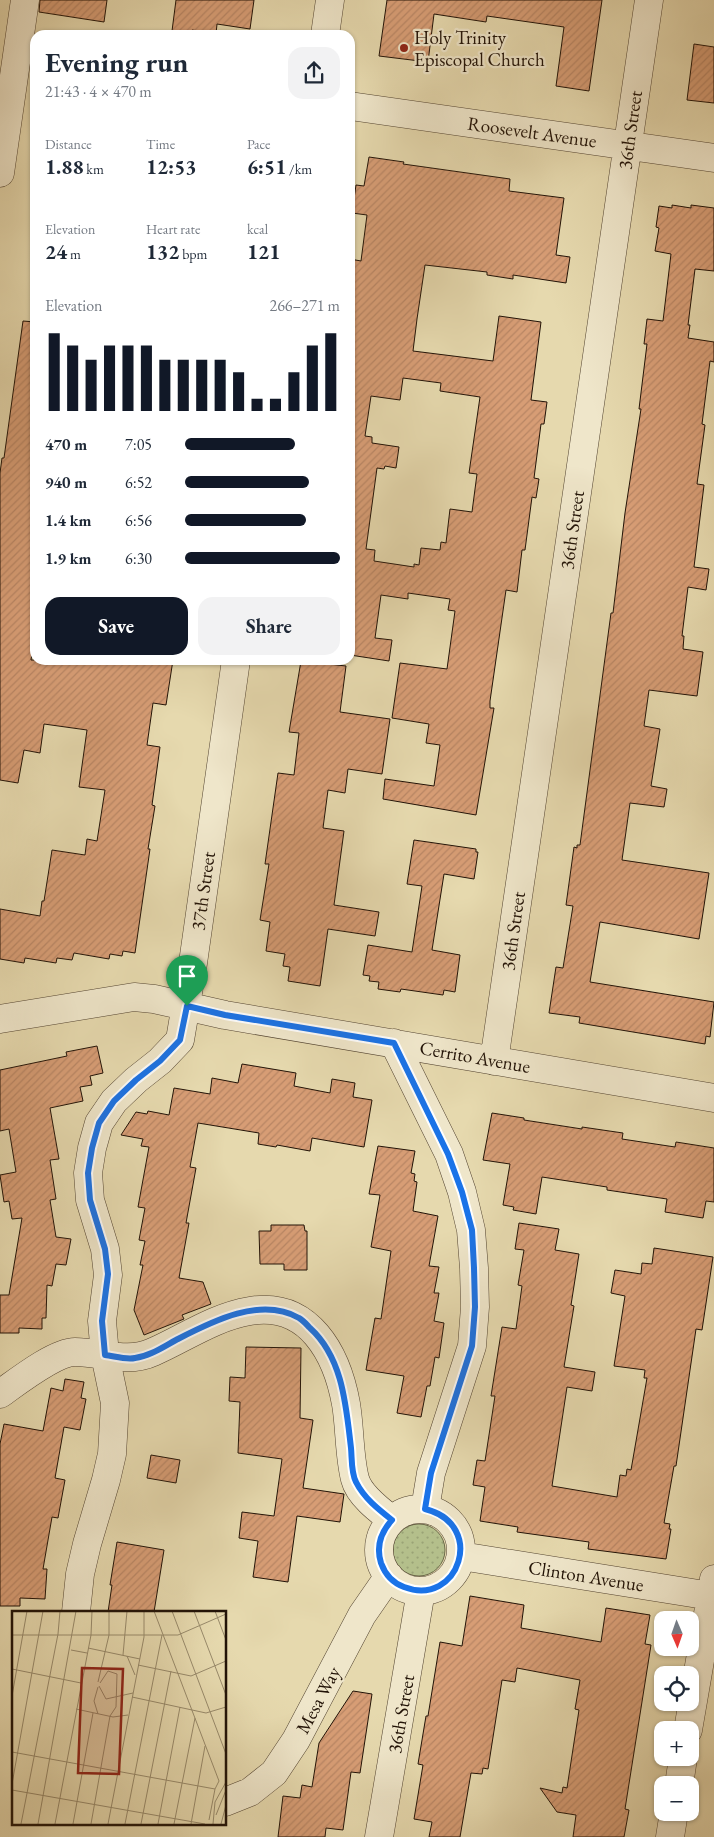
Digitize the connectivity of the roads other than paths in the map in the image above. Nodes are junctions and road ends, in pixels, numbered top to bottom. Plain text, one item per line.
1 (25, 0) edge
2 (330, 0) edge
3 (649, 0) edge
4 (326, 30) edge
5 (17, 58) edge
6 (355, 107) edge
7 (628, 146) junction
8 (714, 158) edge
9 (0, 173) edge
10 (235, 665) edge
11 (187, 1006) junction
12 (0, 1019) edge
13 (394, 1043) junction
14 (494, 1061) junction
15 (714, 1098) edge
16 (105, 1355) junction
17 (0, 1394) edge
18 (425, 1509) junction
19 (392, 1520) junction
20 (461, 1556) junction
21 (389, 1576) junction
22 (713, 1588) edge
23 (421, 1591) junction
24 (76, 1611) edge
25 (690, 1721) edge
26 (226, 1802) edge
27 (673, 1821) edge
28 (380, 1837) edge
29 (670, 1837) edge

1 - 5 street
2 - 4 street
3 - 7 street, 36th Street
5 - 9 street
6 - 7 street, Roosevelt Avenue
7 - 8 street, Roosevelt Avenue
7 - 14 street, 36th Street
10 - 11 street, 37th Street
11 - 12 street, Cerrito Avenue
11 - 13 street, Cerrito Avenue
11 - 16 street, 37th Street
13 - 14 street, Cerrito Avenue
13 - 18 street
14 - 15 street, Cerrito Avenue
16 - 17 street
16 - 19 street
16 - 24 street
18 - 19 street
18 - 20 street
19 - 21 street
20 - 22 street, Clinton Avenue
20 - 23 street
21 - 23 street
21 - 26 street, Mesa Way
22 - 25 street
23 - 28 street, 36th Street
27 - 29 street

